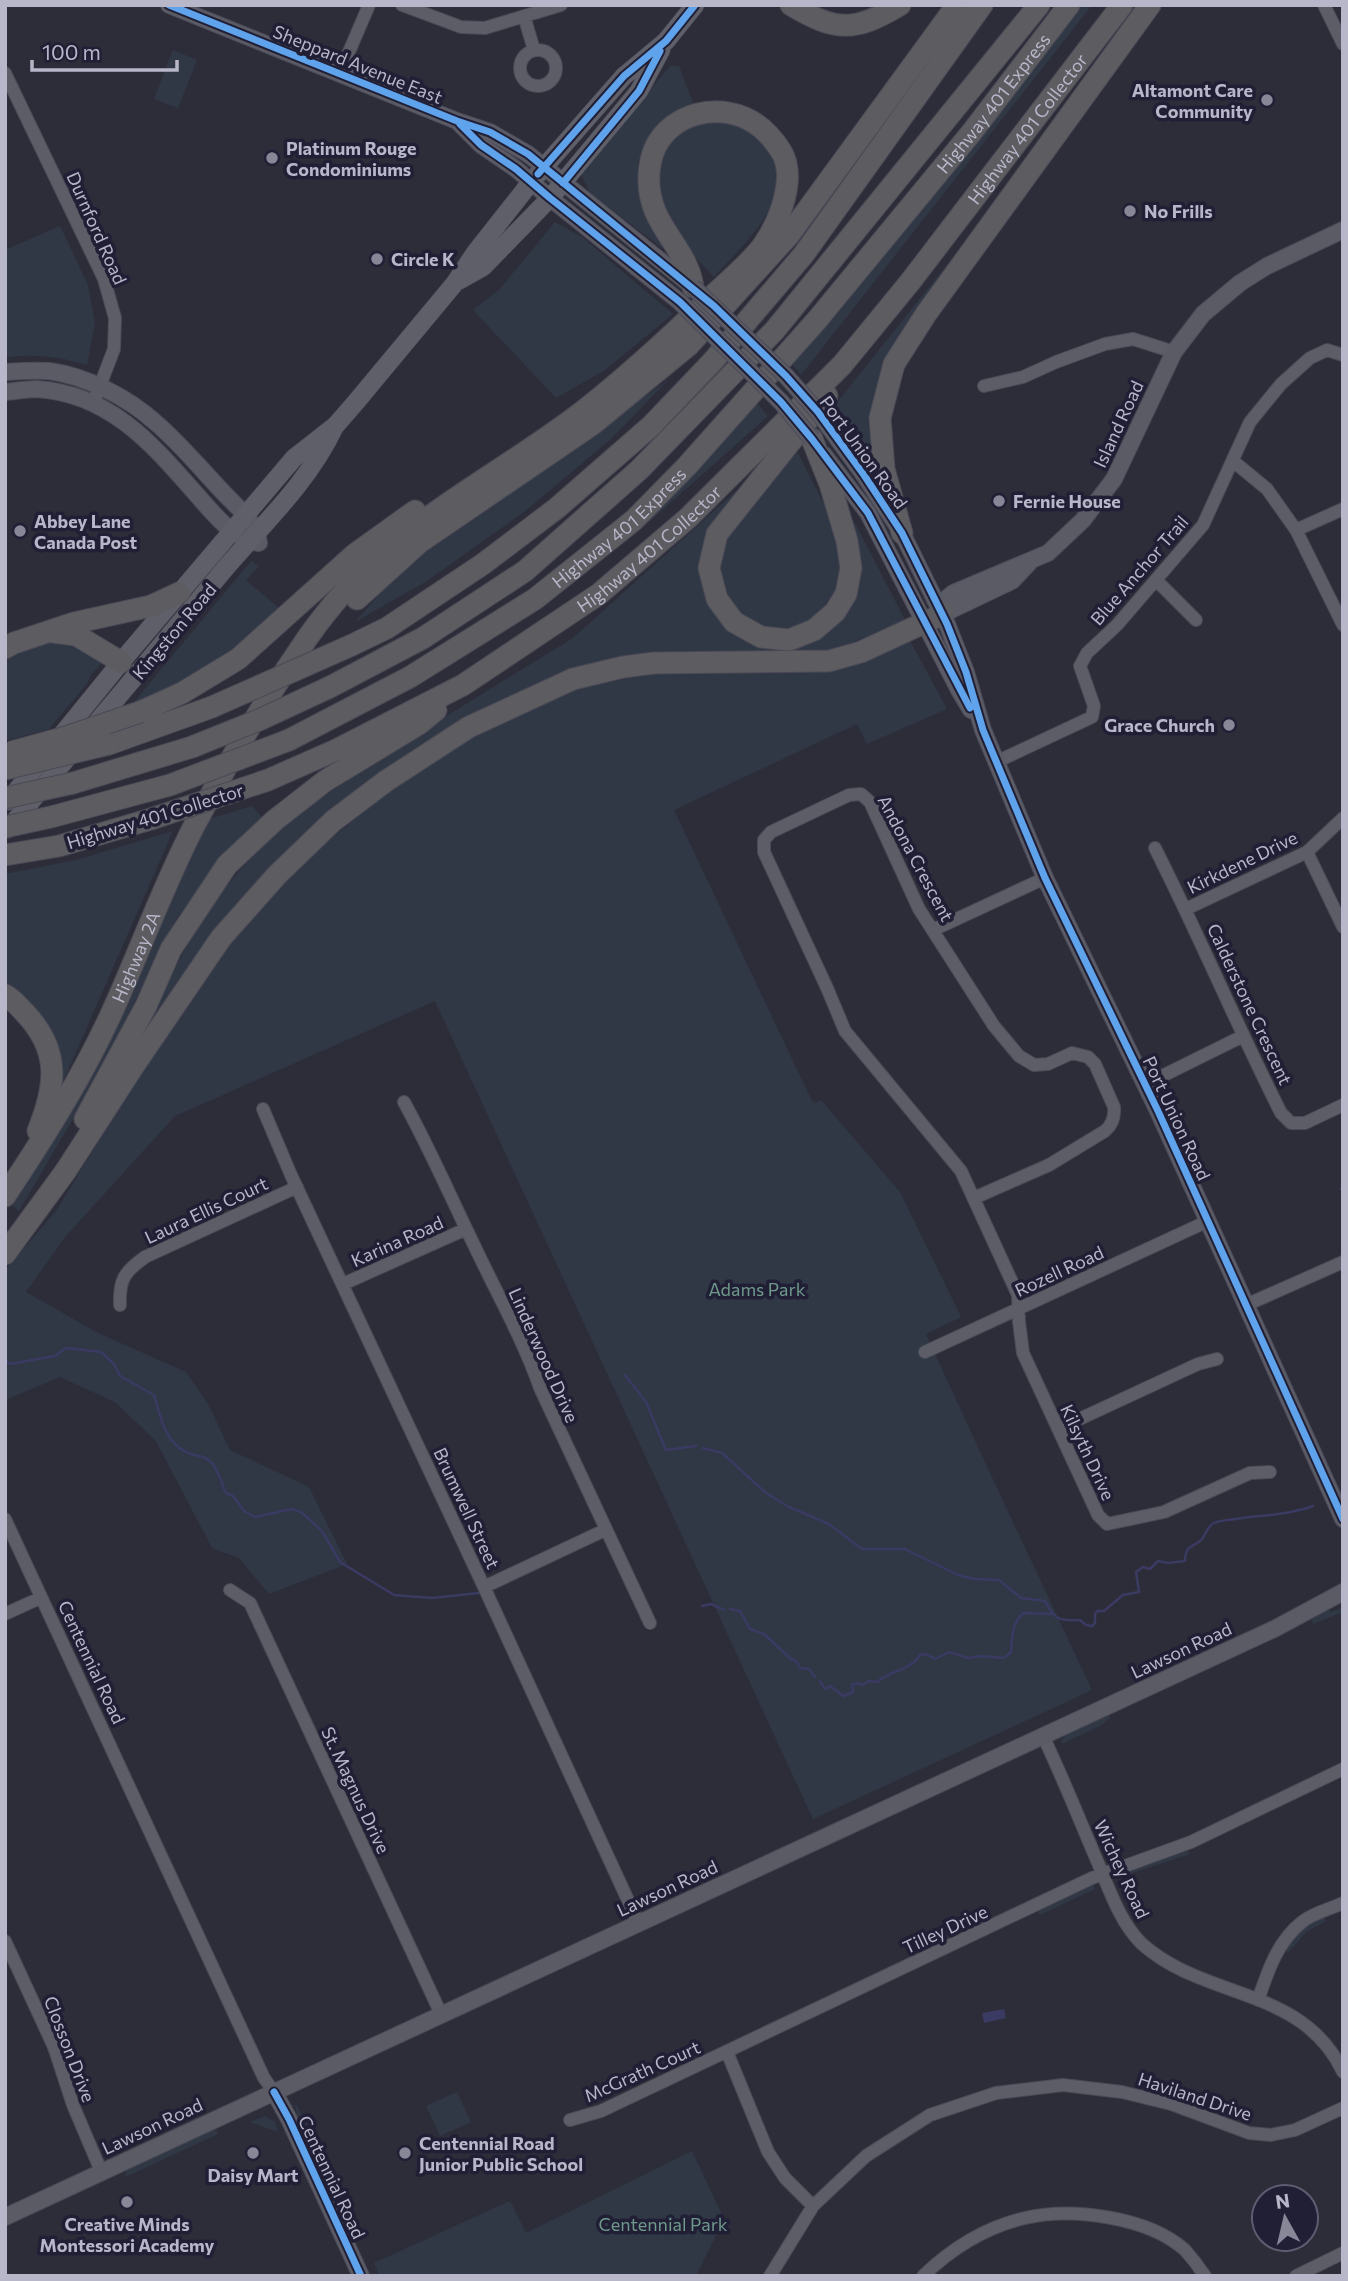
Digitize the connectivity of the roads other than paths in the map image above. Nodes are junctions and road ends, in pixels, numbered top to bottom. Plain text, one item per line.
1 (169, 5) edge
2 (369, 5) edge
3 (402, 5) edge
4 (561, 5) edge
5 (695, 5) edge
6 (791, 5) edge
7 (900, 5) edge
8 (957, 5) edge
9 (982, 5) edge
10 (1039, 5) edge
11 (1069, 5) edge
12 (1122, 5) edge
13 (1150, 5) edge
14 (1324, 5) edge
15 (524, 16) junction
16 (666, 41) junction
17 (1343, 44) edge
18 (534, 50) dead end
19 (5, 73) edge
20 (340, 73) junction
21 (457, 121) junction
22 (544, 167) junction
23 (531, 182) junction
24 (563, 183) junction
25 (550, 198) junction
26 (1343, 230) edge
27 (455, 283) junction
28 (687, 295) junction
29 (661, 346) junction
30 (1174, 352) junction
31 (1343, 355) edge
32 (842, 365) junction
33 (5, 372) edge
34 (984, 386) dead end
35 (100, 388) junction
36 (5, 392) edge
37 (93, 404) junction
38 (336, 425) junction
39 (812, 439) joint
40 (1233, 461) junction
41 (840, 487) junction
42 (1343, 509) edge
43 (246, 515) junction
44 (1296, 530) junction
45 (232, 531) junction
46 (902, 533) junction
47 (252, 537) junction
48 (1157, 581) junction
49 (179, 593) junction
50 (934, 619) junction
51 (1196, 620) dead end
52 (1343, 625) edge
53 (47, 632) junction
54 (5, 648) edge
55 (129, 669) junction
56 (463, 685) junction
57 (258, 715) junction
58 (7, 758) edge
59 (996, 762) junction
60 (5, 798) edge
61 (5, 805) edge
62 (1343, 818) edge
63 (5, 829) edge
64 (1155, 848) dead end
65 (1307, 852) junction
66 (7, 854) edge
67 (1045, 878) junction
68 (1186, 909) junction
69 (1343, 927) edge
70 (933, 930) junction
71 (5, 995) edge
72 (1243, 1037) junction
73 (1144, 1085) junction
74 (404, 1102) dead end
75 (1343, 1105) edge
76 (263, 1110) dead end
77 (297, 1187) junction
78 (8, 1193) edge
79 (974, 1198) junction
80 (1208, 1221) junction
81 (466, 1229) junction
82 (5, 1252) edge
83 (1343, 1262) edge
84 (343, 1284) junction
85 (120, 1305) dead end
86 (1246, 1305) junction
87 (1020, 1308) junction
88 (925, 1352) dead end
89 (1217, 1359) dead end
90 (1058, 1429) junction
91 (1270, 1472) dead end
92 (1343, 1519) edge
93 (5, 1520) edge
94 (605, 1530) junction
95 (484, 1587) junction
96 (230, 1590) dead end
97 (1343, 1592) edge
98 (40, 1598) junction
99 (5, 1614) edge
100 (650, 1623) dead end
101 (1043, 1736) junction
102 (1343, 1769) edge
103 (1102, 1874) junction
104 (1343, 1903) edge
105 (638, 1923) junction
106 (5, 1941) edge
107 (1258, 2000) junction
108 (441, 2014) junction
109 (727, 2052) junction
110 (1343, 2072) edge
111 (274, 2092) junction
112 (1343, 2108) edge
113 (570, 2120) dead end
114 (101, 2171) junction
115 (813, 2206) junction
116 (5, 2217) edge
117 (1343, 2253) edge
118 (361, 2276) edge
119 (770, 2276) edge
120 (923, 2276) edge
121 (1205, 2276) edge
122 (1296, 2276) edge

1 - 20 street, Sheppard Avenue East
2 - 20 street
3 - 15 street
4 - 15 street
5 - 16 main road, Kingston Road
6 - 7 highway
8 - 57 highway
9 - 58 highway, bridge
10 - 60 highway, Highway 401 Express, bridge
11 - 63 highway, Highway 401 Express, bridge
12 - 32 highway, Highway 401 Collector
13 - 46 highway
14 - 17 street
15 - 18 street
16 - 22 main road, Kingston Road
16 - 24 main road, Kingston Road
19 - 35 street, Durnford Road
20 - 21 street, Sheppard Avenue East
21 - 22 street, Sheppard Avenue East
21 - 23 street, Sheppard Avenue East
22 - 23 main road, Kingston Road
22 - 24 street, Port Union Road
23 - 25 street, Port Union Road
23 - 27 main road, Kingston Road
24 - 25 main road, Kingston Road
24 - 28 street, Port Union Road
25 - 27 main road, Kingston Road
25 - 28 street, Port Union Road
26 - 30 street, Island Road
27 - 38 main road, Kingston Road
28 - 29 highway
28 - 39 street, Port Union Road, bridge
28 - 46 street, Port Union Road, bridge
29 - 57 highway
29 - 58 highway, bridge
30 - 34 street
30 - 50 street, Island Road
31 - 40 street, Blue Anchor Trail
32 - 41 highway
32 - 56 highway, Highway 401 Collector
33 - 35 street
35 - 37 street, Durnford Road
35 - 43 street
36 - 37 street
37 - 45 street
38 - 43 main road, Kingston Road
38 - 47 main road, Kingston Road
39 - 41 highway
40 - 44 street
40 - 48 street, Blue Anchor Trail
41 - 50 street, Port Union Road
42 - 44 street
43 - 45 main road, Kingston Road
43 - 47 street
44 - 52 street
45 - 47 street
45 - 49 main road, Kingston Road
46 - 50 street, Port Union Road
47 - 55 main road, Kingston Road
48 - 51 street
48 - 59 street, Blue Anchor Trail
49 - 53 highway
49 - 55 main road, Kingston Road
50 - 59 street, Port Union Road
50 - 82 highway
53 - 54 highway
53 - 55 highway
55 - 61 main road, Kingston Road
55 - 63 main road, Kingston Road
56 - 66 highway, Highway 401 Collector, bridge
56 - 82 highway
57 - 78 highway, Highway 2A
59 - 67 street, Port Union Road
62 - 65 street, Kirkdene Drive
64 - 68 street, Calderstone Crescent
65 - 68 street, Kirkdene Drive
65 - 69 street
67 - 70 street
67 - 73 street, Port Union Road
68 - 72 street, Calderstone Crescent
70 - 79 street, Andona Crescent
70 - 79 street, Andona Crescent
71 - 78 highway
72 - 73 street
72 - 75 street, Calderstone Crescent
73 - 80 street, Port Union Road
74 - 81 street, Linderwood Drive
76 - 77 street, Brumwell Street
77 - 84 street, Brumwell Street
77 - 85 street, Laura Ellis Court
79 - 87 street, Andona Crescent
80 - 86 street, Port Union Road
80 - 87 street, Rozell Road
81 - 84 street, Karina Road
81 - 94 street, Linderwood Drive
83 - 86 street
84 - 95 street, Brumwell Street
86 - 92 street, Port Union Road
87 - 88 street, Rozell Road
87 - 90 street, Kilsyth Drive
89 - 90 street
90 - 91 street, Kilsyth Drive
93 - 98 street, Centennial Road
94 - 95 street
94 - 100 street, Linderwood Drive
95 - 105 street, Brumwell Street
96 - 108 street, St. Magnus Drive
97 - 101 street, Lawson Road
98 - 99 street
98 - 111 street, Centennial Road
101 - 103 street, Wichey Road
101 - 105 street, Lawson Road
102 - 103 street, Tilley Drive
103 - 107 street, Wichey Road
103 - 109 street, Tilley Drive
104 - 107 street
105 - 108 street, Lawson Road
106 - 114 street, Closson Drive
107 - 110 street, Wichey Road
108 - 111 street, Lawson Road
109 - 113 street, McGrath Court
109 - 115 street
111 - 114 street, Lawson Road
111 - 118 street, Centennial Road
112 - 115 street, Haviland Drive
114 - 116 street, Lawson Road
115 - 119 street, Haviland Drive
117 - 122 street
120 - 121 street

